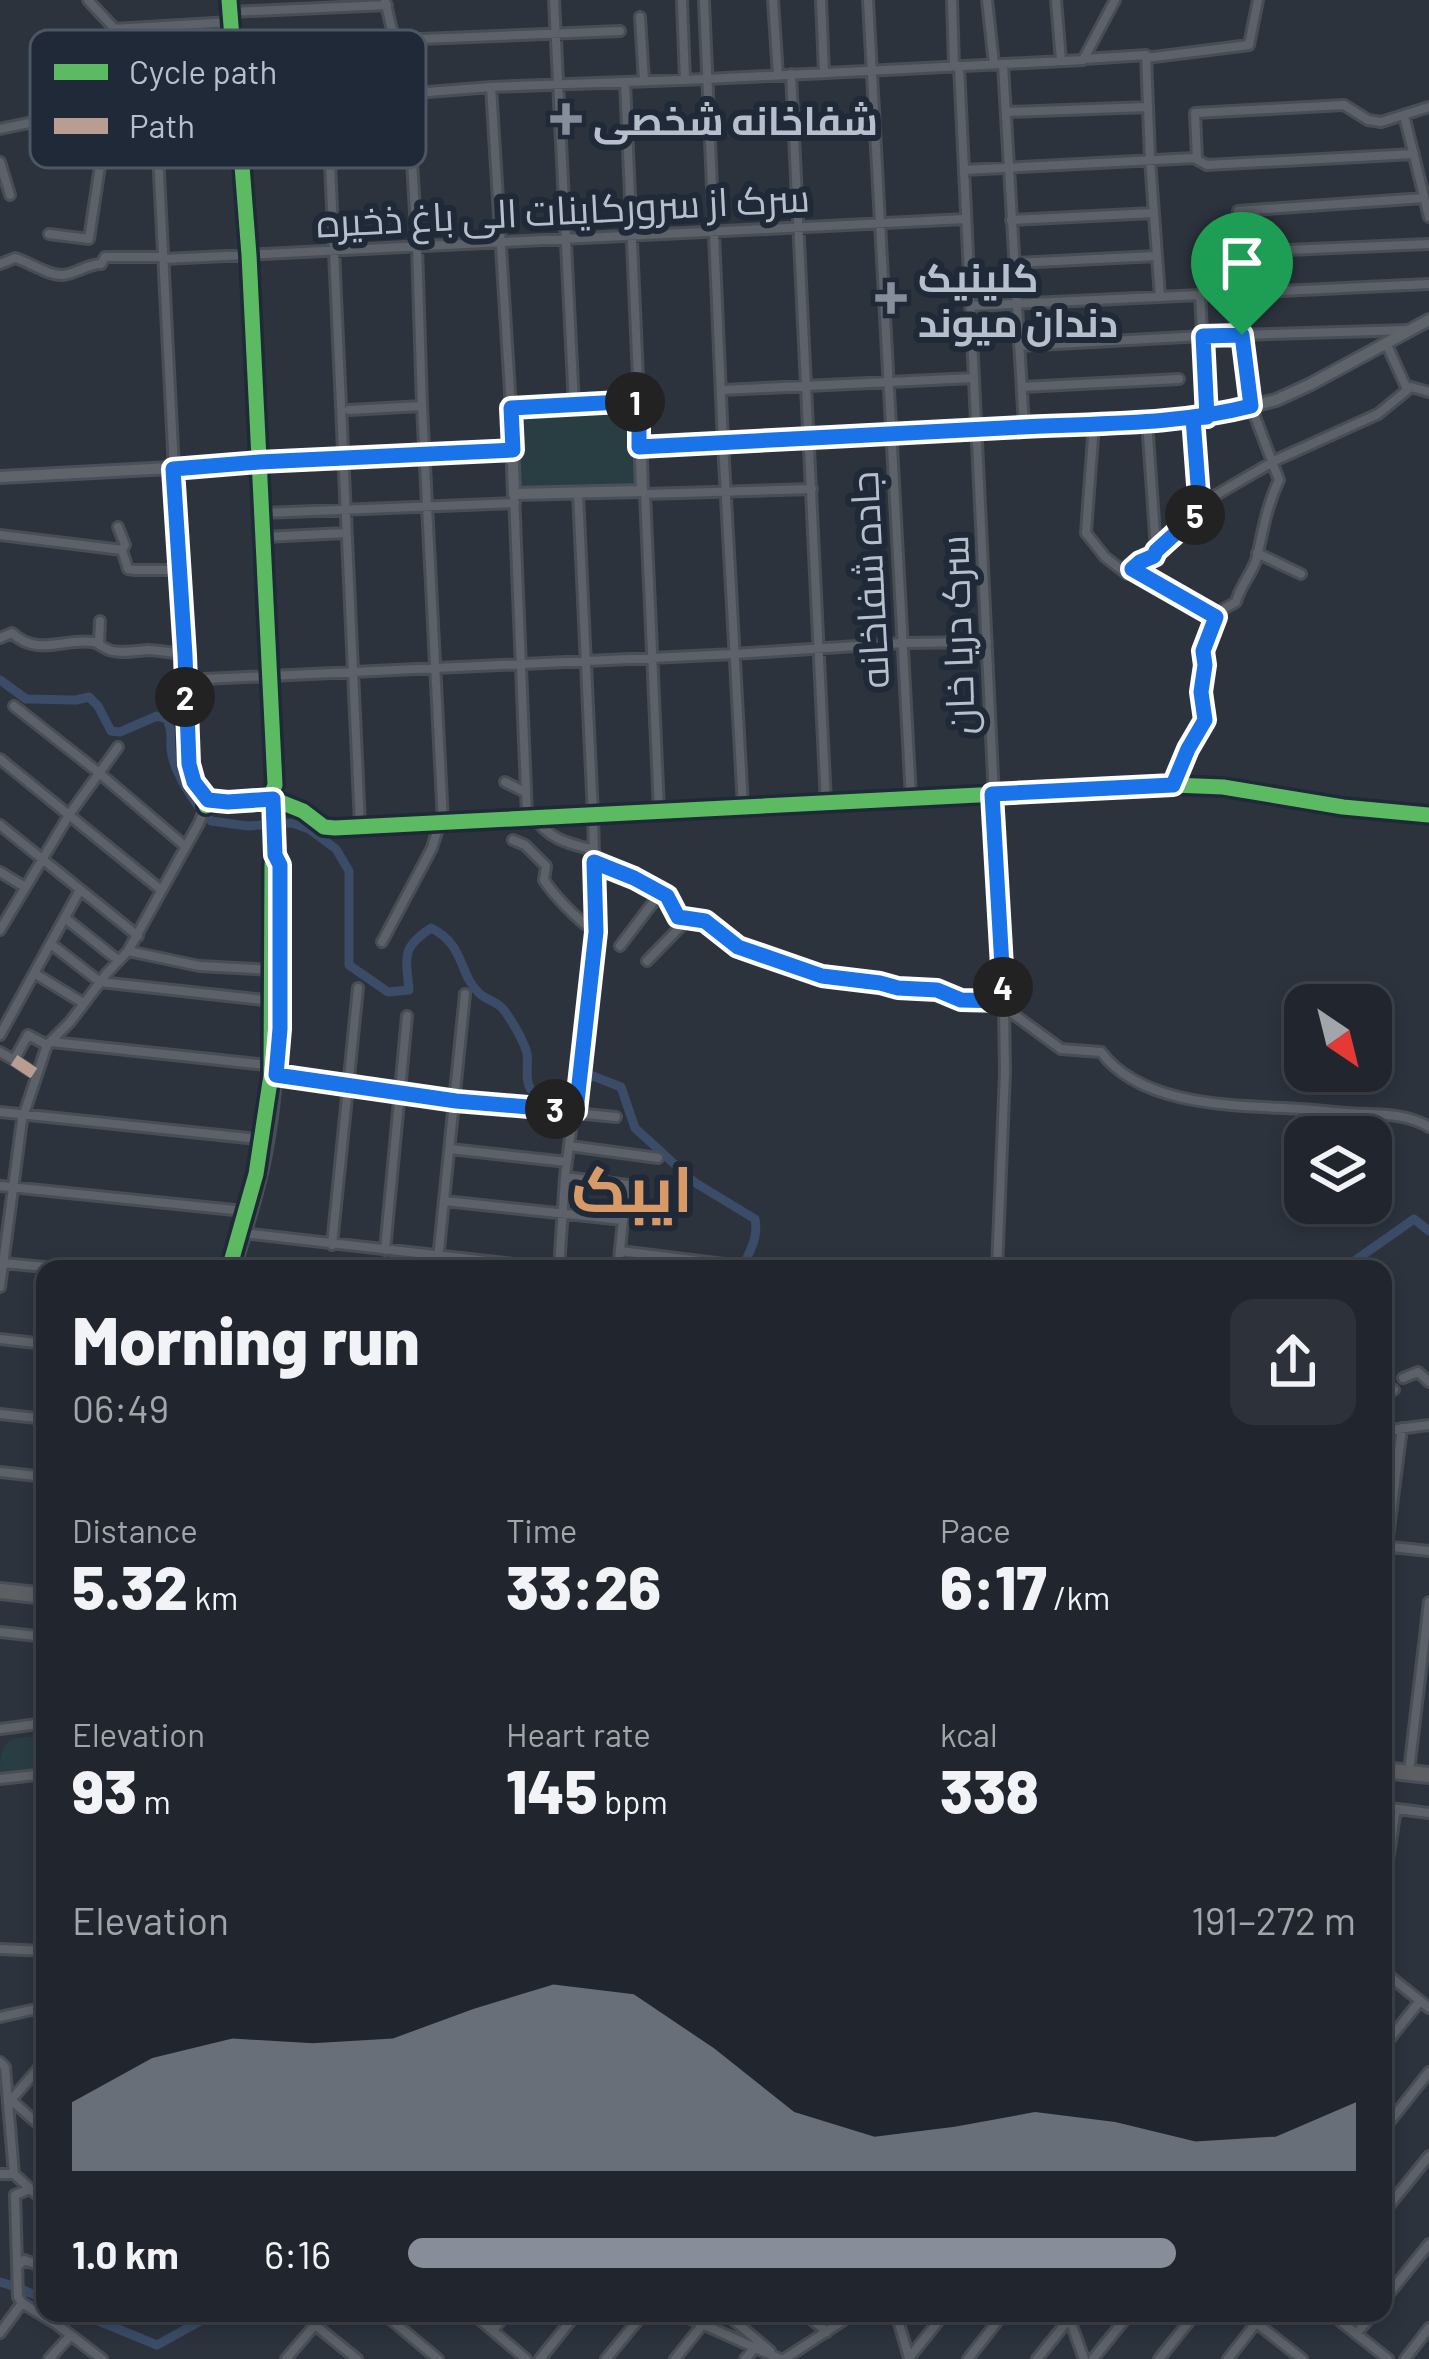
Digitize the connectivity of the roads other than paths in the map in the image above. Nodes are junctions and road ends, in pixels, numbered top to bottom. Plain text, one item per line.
1 (88, 0) edge
2 (229, 0) edge
3 (554, 0) edge
4 (773, 0) edge
5 (821, 0) edge
6 (868, 0) edge
7 (952, 0) edge
8 (987, 0) edge
9 (1055, 0) edge
10 (1114, 0) edge
11 (1258, 0) edge
12 (682, 2) edge
13 (704, 2) edge
14 (386, 3) edge
15 (640, 16) dead end
16 (231, 17) junction
17 (113, 29) joint
18 (232, 30) edge
19 (620, 31) dead end
20 (556, 32) junction
21 (426, 38) edge
22 (1146, 58) junction
23 (1083, 60) junction
24 (1061, 61) junction
25 (998, 64) junction
26 (957, 66) junction
27 (874, 70) junction
28 (824, 72) junction
29 (778, 74) junction
30 (791, 74) junction
31 (707, 79) junction
32 (685, 80) junction
33 (644, 81) junction
34 (625, 82) junction
35 (557, 84) junction
36 (491, 87) junction
37 (426, 92) edge
38 (1148, 106) junction
39 (1429, 106) edge
40 (1006, 112) junction
41 (1404, 116) junction
42 (30, 123) edge
43 (0, 129) edge
44 (1150, 159) junction
45 (1415, 159) junction
46 (1197, 160) junction
47 (0, 162) edge
48 (1429, 162) edge
49 (1009, 167) junction
50 (100, 168) edge
51 (159, 168) edge
52 (242, 168) edge
53 (329, 168) edge
54 (412, 168) edge
55 (964, 170) junction
56 (10, 196) dead end
57 (1424, 199) junction
58 (1154, 212) junction
59 (1429, 218) edge
60 (966, 219) junction
61 (1011, 220) junction
62 (880, 223) junction
63 (798, 227) junction
64 (714, 232) junction
65 (49, 234) dead end
66 (631, 236) junction
67 (566, 239) junction
68 (499, 242) junction
69 (1429, 244) edge
70 (417, 246) junction
71 (332, 250) junction
72 (1240, 252) junction
73 (248, 255) junction
74 (1157, 256) junction
75 (164, 258) junction
76 (1014, 263) junction
77 (0, 264) edge
78 (1429, 284) edge
79 (1241, 293) junction
80 (1160, 297) junction
81 (1017, 304) junction
82 (970, 306) junction
83 (1429, 320) edge
84 (1410, 330) junction
85 (1242, 335) junction
86 (1203, 336) junction
87 (1386, 343) junction
88 (1019, 346) junction
89 (973, 378) junction
90 (1179, 379) dead end
91 (888, 383) junction
92 (805, 386) junction
93 (1022, 388) junction
94 (1407, 389) junction
95 (722, 390) junction
96 (1429, 392) edge
97 (639, 401) junction
98 (574, 405) junction
99 (422, 406) junction
100 (1251, 406) junction
101 (511, 408) junction
102 (349, 410) dead end
103 (1200, 418) junction
104 (1147, 420) junction
105 (1094, 423) junction
106 (1024, 427) junction
107 (976, 430) junction
108 (890, 434) junction
109 (809, 438) junction
110 (723, 442) junction
111 (639, 447) junction
112 (513, 450) junction
113 (425, 456) junction
114 (342, 459) junction
115 (259, 462) junction
116 (1273, 463) junction
117 (173, 469) junction
118 (0, 477) edge
119 (260, 481) junction
120 (812, 489) junction
121 (726, 491) junction
122 (578, 492) junction
123 (643, 492) junction
124 (515, 499) junction
125 (428, 507) junction
126 (344, 510) junction
127 (1200, 511) junction
128 (263, 513) junction
129 (118, 526) dead end
130 (345, 532) junction
131 (0, 535) edge
132 (265, 537) junction
133 (122, 550) junction
134 (1156, 551) junction
135 (1257, 553) junction
136 (1132, 569) junction
137 (179, 570) junction
138 (1301, 574) dead end
139 (1216, 617) junction
140 (100, 621) dead end
141 (0, 638) edge
142 (987, 642) junction
143 (99, 643) junction
144 (902, 643) junction
145 (817, 648) junction
146 (735, 654) junction
147 (185, 655) junction
148 (652, 656) junction
149 (585, 659) junction
150 (519, 663) junction
151 (437, 668) junction
152 (353, 672) junction
153 (268, 675) junction
154 (184, 680) junction
155 (14, 706) dead end
156 (118, 747) dead end
157 (0, 759) edge
158 (98, 772) junction
159 (505, 782) dead end
160 (1173, 785) junction
161 (526, 793) junction
162 (992, 794) junction
163 (273, 798) junction
164 (911, 798) junction
165 (207, 803) junction
166 (826, 803) junction
167 (743, 807) junction
168 (659, 810) junction
169 (69, 815) junction
170 (593, 815) junction
171 (1429, 815) edge
172 (531, 816) junction
173 (441, 822) junction
174 (0, 825) edge
175 (360, 825) junction
176 (513, 840) dead end
177 (185, 846) junction
178 (594, 850) junction
179 (275, 855) junction
180 (42, 859) junction
181 (594, 862) junction
182 (0, 872) edge
183 (25, 887) junction
184 (160, 889) junction
185 (80, 890) junction
186 (661, 892) junction
187 (65, 918) junction
188 (687, 920) junction
189 (0, 930) edge
190 (596, 932) junction
191 (138, 936) junction
192 (382, 942) dead end
193 (50, 944) junction
194 (620, 946) dead end
195 (128, 951) junction
196 (119, 961) junction
197 (647, 961) dead end
198 (272, 970) junction
199 (34, 973) junction
200 (100, 982) junction
201 (358, 988) dead end
202 (465, 994) dead end
203 (273, 1000) junction
204 (83, 1003) junction
205 (1004, 1004) junction
206 (407, 1016) dead end
207 (0, 1035) edge
208 (48, 1043) junction
209 (0, 1052) edge
210 (14, 1060) junction
211 (274, 1070) junction
212 (35, 1074) junction
213 (349, 1087) junction
214 (401, 1094) junction
215 (456, 1101) junction
216 (576, 1111) junction
217 (0, 1112) edge
218 (26, 1114) junction
219 (616, 1117) dead end
220 (1429, 1127) edge
221 (266, 1140) junction
222 (570, 1145) junction
223 (450, 1149) junction
224 (658, 1158) dead end
225 (568, 1162) junction
226 (566, 1178) junction
227 (0, 1186) edge
228 (13, 1187) junction
229 (445, 1201) junction
230 (244, 1211) junction
231 (563, 1215) junction
232 (623, 1220) junction
233 (242, 1233) junction
234 (332, 1245) junction
235 (385, 1250) junction
236 (620, 1251) junction
237 (439, 1256) junction
238 (234, 1260) edge
239 (438, 1260) edge
240 (476, 1260) edge
241 (559, 1260) edge
242 (619, 1260) edge
243 (692, 1260) edge
244 (997, 1260) edge
245 (3, 1263) junction
246 (36, 1266) edge
247 (0, 1287) edge
248 (0, 1339) edge
249 (36, 1343) edge
250 (1403, 1378) dead end
251 (1429, 1382) edge
252 (0, 1414) edge
253 (36, 1418) edge
254 (1429, 1425) edge
255 (1402, 1428) junction
256 (1392, 1430) edge
257 (0, 1472) edge
258 (36, 1476) edge
259 (1392, 1497) edge
260 (1392, 1547) edge
261 (1429, 1551) edge
262 (0, 1591) edge
263 (36, 1595) edge
264 (1429, 1602) edge
265 (0, 1632) edge
266 (36, 1636) edge
267 (36, 1724) edge
268 (0, 1729) edge
269 (1392, 1770) edge
270 (1409, 1773) junction
271 (36, 1775) edge
272 (1429, 1775) edge
273 (0, 1779) edge
274 (1392, 1808) edge
275 (1396, 1808) junction
276 (1429, 1813) edge
277 (1392, 1834) edge
278 (0, 1949) edge
279 (36, 1951) edge
280 (1392, 1978) edge
281 (1425, 2005) edge
282 (36, 2009) edge
283 (0, 2017) edge
284 (1392, 2039) edge
285 (0, 2062) edge
286 (36, 2070) edge
287 (1429, 2072) edge
288 (9, 2098) junction
289 (1392, 2119) edge
290 (36, 2121) edge
291 (1429, 2156) edge
292 (0, 2174) edge
293 (14, 2174) junction
294 (30, 2188) junction
295 (36, 2194) edge
296 (1392, 2202) edge
297 (1429, 2244) edge
298 (36, 2264) edge
299 (18, 2266) junction
300 (1392, 2290) edge
301 (22, 2303) junction
302 (36, 2311) edge
303 (52, 2322) edge
304 (318, 2322) edge
305 (394, 2322) edge
306 (483, 2322) edge
307 (500, 2322) edge
308 (570, 2322) edge
309 (637, 2322) edge
310 (698, 2322) edge
311 (736, 2322) edge
312 (815, 2322) edge
313 (842, 2322) edge
314 (899, 2322) edge
315 (938, 2322) edge
316 (997, 2322) edge
317 (1065, 2322) edge
318 (1073, 2322) edge
319 (1122, 2322) edge
320 (1189, 2322) edge
321 (1342, 2322) edge
322 (1367, 2322) edge
323 (1256, 2323) joint
324 (703, 2324) junction
325 (315, 2325) junction
326 (1429, 2328) edge
327 (493, 2330) junction
328 (827, 2332) junction
329 (0, 2333) edge
330 (1357, 2334) junction
331 (70, 2336) junction
332 (754, 2348) junction
333 (909, 2358) edge
334 (1299, 2358) edge
335 (49, 2359) edge
336 (102, 2359) edge
337 (286, 2359) edge
338 (356, 2359) edge
339 (438, 2359) edge
340 (526, 2359) edge
341 (540, 2359) edge
342 (606, 2359) edge
343 (675, 2359) edge
344 (745, 2359) edge
345 (781, 2359) edge
346 (968, 2359) edge
347 (1037, 2359) edge
348 (1088, 2359) edge
349 (1159, 2359) edge
350 (1228, 2359) edge
351 (1388, 2359) edge
352 (1405, 2359) edge

1 - 17 street
2 - 16 street
3 - 20 street
4 - 29 street
5 - 28 street
6 - 27 street, جاده شفاخانه
7 - 26 street, سرک دریا خان
8 - 25 street
9 - 24 street
10 - 23 street
11 - 22 street
12 - 32 street
13 - 31 street
14 - 16 street
15 - 33 street
16 - 17 street
16 - 18 street
19 - 20 street
20 - 21 street
20 - 35 street
22 - 23 street
22 - 38 street
23 - 24 street
24 - 25 street
25 - 26 street
25 - 40 street
26 - 27 street
26 - 55 street, سرک دریا خان
27 - 28 street
27 - 62 street, جاده شفاخانه
28 - 30 street
29 - 30 street
29 - 31 street
30 - 63 street
31 - 32 street
31 - 64 street
32 - 33 street
33 - 34 street
34 - 35 street
34 - 66 street
35 - 36 street
35 - 67 street
36 - 37 street
36 - 68 street
38 - 40 street
38 - 44 street
39 - 41 street
40 - 49 street
41 - 45 street
41 - 46 street
42 - 43 street
44 - 46 street
44 - 49 street
44 - 58 street
45 - 46 street
45 - 48 street
45 - 57 street
47 - 56 street
49 - 55 street
49 - 61 street
50 - 65 street
51 - 75 street
52 - 73 street
53 - 71 street
54 - 70 street
55 - 60 street, سرک دریا خان
57 - 59 street
57 - 72 street
58 - 61 street
58 - 74 street
60 - 62 street, سرک از سرورکاینات الی باغ ذخیره
60 - 82 street, سرک دریا خان
61 - 76 street
62 - 63 street, سرک از سرورکاینات الی باغ ذخیره
62 - 91 street, جاده شفاخانه
63 - 64 street, سرک از سرورکاینات الی باغ ذخیره
63 - 92 street
64 - 66 street, سرک از سرورکاینات الی باغ ذخیره
64 - 95 street
66 - 67 street, سرک از سرورکاینات الی باغ ذخیره
66 - 97 street
67 - 68 street, سرک از سرورکاینات الی باغ ذخیره
67 - 98 street
68 - 70 street, سرک از سرورکاینات الی باغ ذخیره
68 - 101 street
69 - 72 street
70 - 71 street, سرک از سرورکاینات الی باغ ذخیره
70 - 99 street
71 - 73 street, سرک از سرورکاینات الی باغ ذخیره
71 - 114 street
72 - 79 street
73 - 75 street, سرک از سرورکاینات الی باغ ذخیره
73 - 115 street
74 - 76 street
74 - 80 street
75 - 77 street, سرک از سرورکاینات الی باغ ذخیره
75 - 117 street
76 - 81 street
78 - 79 street
79 - 85 street
80 - 81 street
80 - 86 street
81 - 82 street
81 - 88 street
82 - 89 street, سرک دریا خان
83 - 84 main road
84 - 85 street
84 - 87 main road
85 - 86 street
85 - 100 street
86 - 88 street
86 - 103 street
87 - 94 street
87 - 100 main road
88 - 93 street
89 - 91 street
89 - 107 street, سرک دریا خان
90 - 93 street
91 - 92 street
91 - 108 street, جاده شفاخانه
92 - 95 street
92 - 109 street
93 - 106 street
94 - 96 street
94 - 116 street
95 - 110 street
97 - 98 main road
97 - 111 main road
98 - 101 main road
99 - 102 street
99 - 113 street
100 - 103 main road
100 - 116 street
101 - 112 main road
103 - 104 main road
103 - 127 street
104 - 105 main road
104 - 134 street
105 - 106 main road
105 - 136 street
106 - 107 main road
107 - 108 main road
107 - 142 street, سرک دریا خان
108 - 109 main road
108 - 144 street, جاده شفاخانه
109 - 110 main road
109 - 120 street
110 - 111 main road
110 - 121 street
111 - 123 main road
112 - 113 main road
112 - 124 main road
113 - 114 main road
113 - 125 street
114 - 115 main road
114 - 126 street
115 - 117 main road
115 - 119 street
116 - 127 street
116 - 135 street
117 - 118 main road
117 - 137 street
119 - 128 street
119 - 153 street
120 - 121 street
120 - 145 street
121 - 123 street
121 - 146 street
122 - 123 main road
122 - 124 main road
122 - 149 street
123 - 148 street
124 - 125 street
124 - 150 street
125 - 126 street
125 - 151 street
126 - 128 street
126 - 130 street
127 - 134 street
128 - 132 street
129 - 133 street
130 - 132 street
130 - 152 street
131 - 133 street
132 - 153 street
133 - 137 street
134 - 136 street
135 - 138 street
135 - 139 street
136 - 139 street
137 - 147 street
139 - 160 street
140 - 143 street
141 - 143 street
142 - 144 street
142 - 162 street, سرک دریا خان
143 - 147 street
144 - 145 street
144 - 164 street, جاده شفاخانه
145 - 146 street
145 - 166 street
146 - 148 street
146 - 167 street
147 - 154 street
148 - 149 street
148 - 168 street
149 - 150 street
149 - 170 street
150 - 151 street
150 - 161 street
151 - 152 street
151 - 173 street
152 - 153 street
152 - 175 street
153 - 154 street
153 - 163 street
154 - 165 street
155 - 158 street
156 - 158 street
157 - 169 street
158 - 169 street
158 - 177 street
159 - 161 street
160 - 162 street
160 - 171 street
161 - 172 street
162 - 164 street
162 - 205 street, سرک دریا خان
163 - 165 street
163 - 175 street
163 - 179 street
164 - 166 street
165 - 177 street
166 - 167 street
167 - 168 street
168 - 170 street
169 - 180 street
169 - 184 street
170 - 172 street
170 - 178 street
172 - 173 street
172 - 178 street
173 - 175 street
173 - 192 street
174 - 180 street
176 - 190 street
177 - 184 street
178 - 181 street
179 - 198 street
179 - 211 street
180 - 183 street
180 - 185 street
181 - 186 street
181 - 190 street
182 - 183 street
183 - 189 street
184 - 191 street
185 - 187 street
185 - 191 street
186 - 188 street
186 - 194 street
187 - 193 street
187 - 196 street
188 - 197 street
188 - 205 street
190 - 216 street
191 - 195 street
193 - 199 street
193 - 200 street
195 - 196 street
195 - 198 street
196 - 200 street
198 - 203 street
199 - 204 street
199 - 207 street
200 - 203 street
200 - 204 street
201 - 213 street
202 - 215 street
203 - 211 street
204 - 208 street
205 - 220 street
205 - 244 street, سرک دریا خان
206 - 214 street
208 - 210 street
208 - 211 street
208 - 212 street
209 - 210 street
210 - 212 street
211 - 213 street
211 - 221 street
212 - 218 street
213 - 214 street
213 - 234 street
214 - 215 street
214 - 235 street
215 - 216 street
215 - 223 street
216 - 219 street
216 - 222 street
217 - 218 street
218 - 221 street
218 - 228 street
221 - 230 street
221 - 233 street
222 - 224 street
222 - 225 street
223 - 225 street
223 - 229 street
225 - 226 street
226 - 231 street
226 - 232 street
227 - 228 street
228 - 230 street
228 - 245 street
229 - 231 street
229 - 237 street
230 - 233 street
231 - 232 street
231 - 241 street
232 - 236 street
233 - 234 street
233 - 238 street
234 - 235 street
235 - 237 street
236 - 242 street
236 - 243 street
237 - 239 street
237 - 240 street
245 - 246 street
245 - 247 street
248 - 249 street
250 - 251 street
252 - 253 street
254 - 255 street
255 - 256 street
255 - 259 street
257 - 258 street
260 - 261 street
262 - 263 highway
264 - 270 street
265 - 266 street
267 - 268 street
269 - 270 highway
270 - 272 highway
271 - 273 street
274 - 275 street
275 - 276 street
275 - 277 street
278 - 279 street
280 - 281 street
281 - 284 street
282 - 283 street
285 - 288 street
286 - 288 street
287 - 289 street
288 - 290 street
288 - 293 street
291 - 296 street
292 - 293 street
293 - 294 street
294 - 295 street
294 - 299 street
297 - 300 street
298 - 299 street
299 - 301 street
301 - 302 street
301 - 329 street
303 - 331 street
304 - 325 street
305 - 339 street
306 - 327 street
307 - 327 street
308 - 341 street
309 - 342 street
310 - 324 street
311 - 345 street
312 - 328 street
313 - 328 street
314 - 333 street
315 - 333 street
316 - 346 street
317 - 347 street
318 - 348 street
319 - 348 street
320 - 349 street
321 - 330 street
322 - 330 street
323 - 334 street
323 - 350 street
324 - 332 street
324 - 343 street
325 - 337 street
325 - 338 street
326 - 352 street
327 - 340 street
328 - 345 street
330 - 351 street
331 - 335 street
331 - 336 street
332 - 344 street
332 - 345 street

